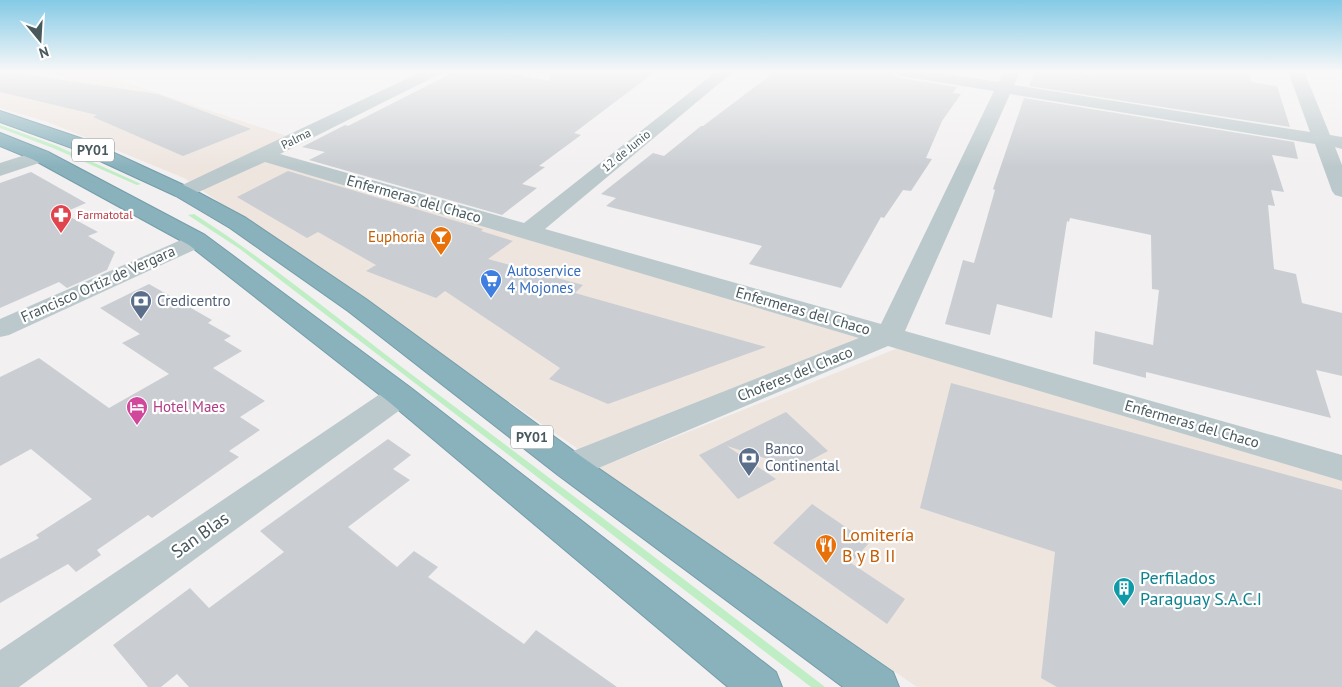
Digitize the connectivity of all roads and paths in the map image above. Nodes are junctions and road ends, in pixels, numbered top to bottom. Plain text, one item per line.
1 (369, 103) edge
2 (686, 103) edge
3 (998, 103) edge
4 (1129, 103) edge
5 (1308, 103) edge
6 (0, 116) edge
7 (0, 139) edge
8 (1322, 140) junction
9 (1342, 143) edge
10 (263, 155) junction
11 (41, 156) junction
12 (0, 170) edge
13 (183, 192) junction
14 (1342, 192) edge
15 (526, 232) junction
16 (197, 240) junction
17 (0, 329) edge
18 (889, 336) junction
19 (400, 395) junction
20 (570, 466) junction
21 (1342, 468) edge
22 (0, 675) edge
23 (761, 687) edge
24 (878, 687) edge

1 - 10 street, Palma
2 - 15 street, 12 de Junio
3 - 18 street
4 - 8 street
5 - 8 street
6 - 13 highway, PY01
7 - 11 highway, PY01
8 - 9 street
8 - 14 street
10 - 13 street, Palma
10 - 15 street, Enfermeras del Chaco
11 - 12 street
11 - 16 highway, PY01
13 - 20 highway, PY01
15 - 18 street, Enfermeras del Chaco
16 - 17 street, Francisco Ortiz de Vergara
16 - 19 highway, PY01
18 - 20 street, Choferes del Chaco
18 - 21 street, Enfermeras del Chaco
19 - 22 street, San Blas
19 - 23 highway, PY01
20 - 24 highway, PY01

